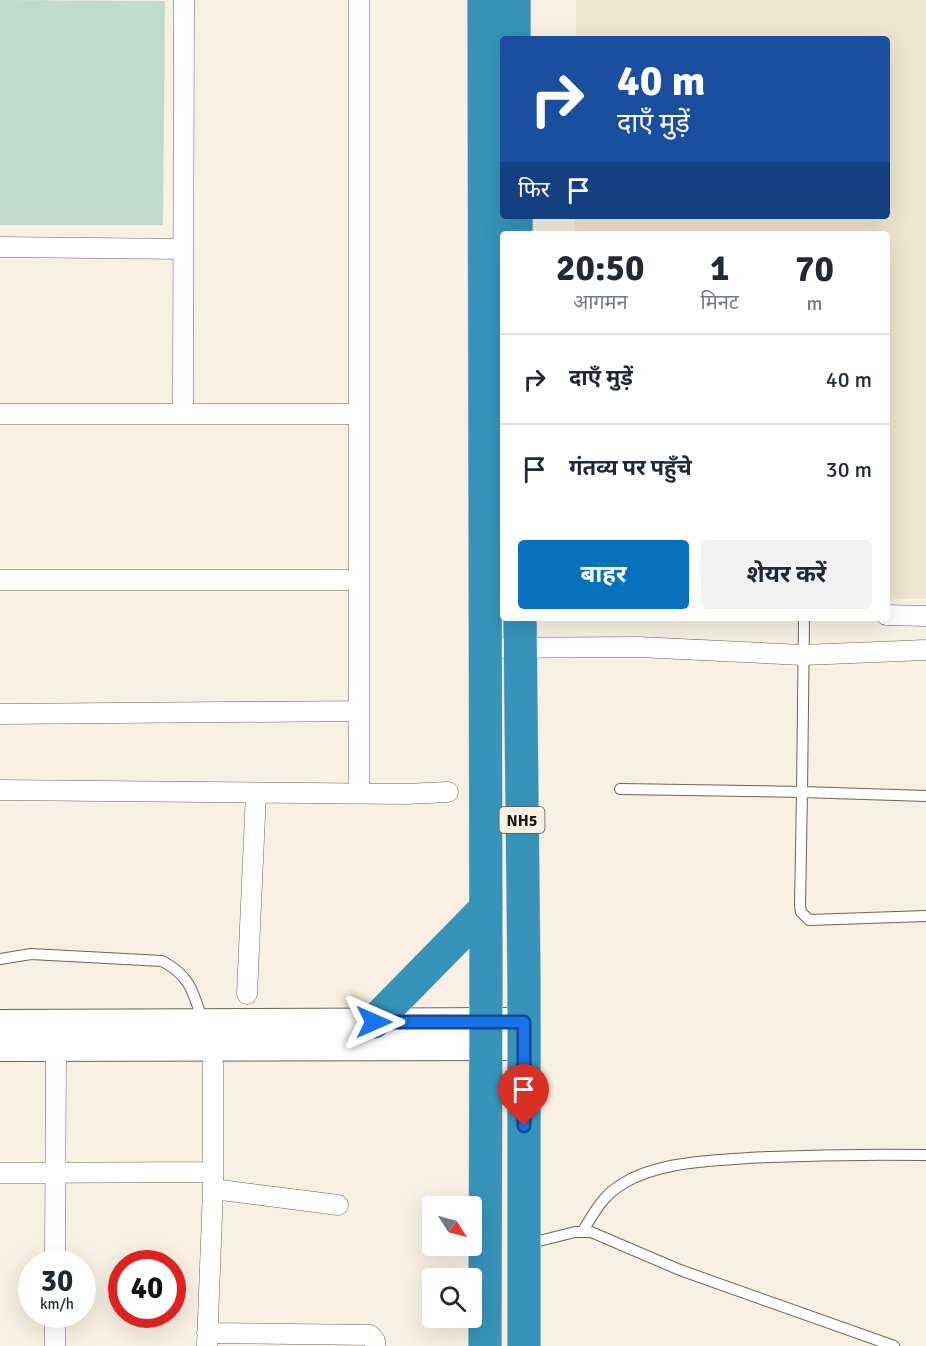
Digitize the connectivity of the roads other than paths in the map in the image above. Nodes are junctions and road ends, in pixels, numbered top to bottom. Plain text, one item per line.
1 (184, 0) edge
2 (359, 0) edge
3 (484, 0) edge
4 (514, 0) edge
5 (514, 36) edge
6 (0, 247) edge
7 (183, 249) junction
8 (0, 414) edge
9 (183, 414) junction
10 (359, 414) junction
11 (0, 580) edge
12 (359, 580) junction
13 (494, 607) edge
14 (890, 615) edge
15 (926, 616) edge
16 (804, 621) edge
17 (520, 633) edge
18 (486, 648) junction
19 (926, 650) edge
20 (803, 655) junction
21 (359, 711) junction
22 (0, 714) edge
23 (620, 789) dead end
24 (0, 790) edge
25 (448, 792) dead end
26 (802, 792) junction
27 (256, 793) junction
28 (359, 794) junction
29 (926, 796) edge
30 (486, 908) junction
31 (926, 916) edge
32 (0, 959) edge
33 (247, 994) dead end
34 (374, 1022) junction
35 (203, 1023) junction
36 (0, 1024) edge
37 (486, 1034) junction
38 (524, 1034) junction
39 (0, 1047) edge
40 (56, 1047) junction
41 (213, 1063) dead end
42 (926, 1155) edge
43 (0, 1173) edge
44 (55, 1174) junction
45 (213, 1180) junction
46 (338, 1205) dead end
47 (584, 1231) junction
48 (524, 1245) junction
49 (55, 1250) edge
50 (55, 1328) edge
51 (207, 1339) edge
52 (55, 1346) edge
53 (375, 1346) edge
54 (485, 1346) edge
55 (524, 1346) edge
56 (894, 1346) edge

1 - 7 street
2 - 10 street
3 - 13 highway, NH5
4 - 5 highway
6 - 7 street
7 - 9 street
8 - 9 street
9 - 10 street
10 - 12 street
11 - 12 street
12 - 21 street
13 - 18 highway, NH5
14 - 15 street
16 - 20 lane
17 - 18 street
17 - 20 street
17 - 38 highway, NH5
18 - 30 highway, NH5
19 - 20 street
20 - 26 lane
21 - 22 street
21 - 28 street
23 - 26 lane
24 - 27 street
25 - 28 street
26 - 29 lane
26 - 31 lane
27 - 28 street
27 - 33 street
30 - 34 highway
30 - 37 highway, NH5
32 - 35 lane
34 - 35 street
34 - 37 street
35 - 36 street
37 - 38 street
37 - 40 street
37 - 54 highway, NH5
38 - 48 highway, NH5
39 - 40 street
40 - 44 street
41 - 45 street
42 - 47 lane
43 - 44 street
44 - 45 street
44 - 49 street
45 - 46 street
45 - 51 street
47 - 48 lane
47 - 56 lane
48 - 55 highway, NH5
50 - 52 street
51 - 53 street

